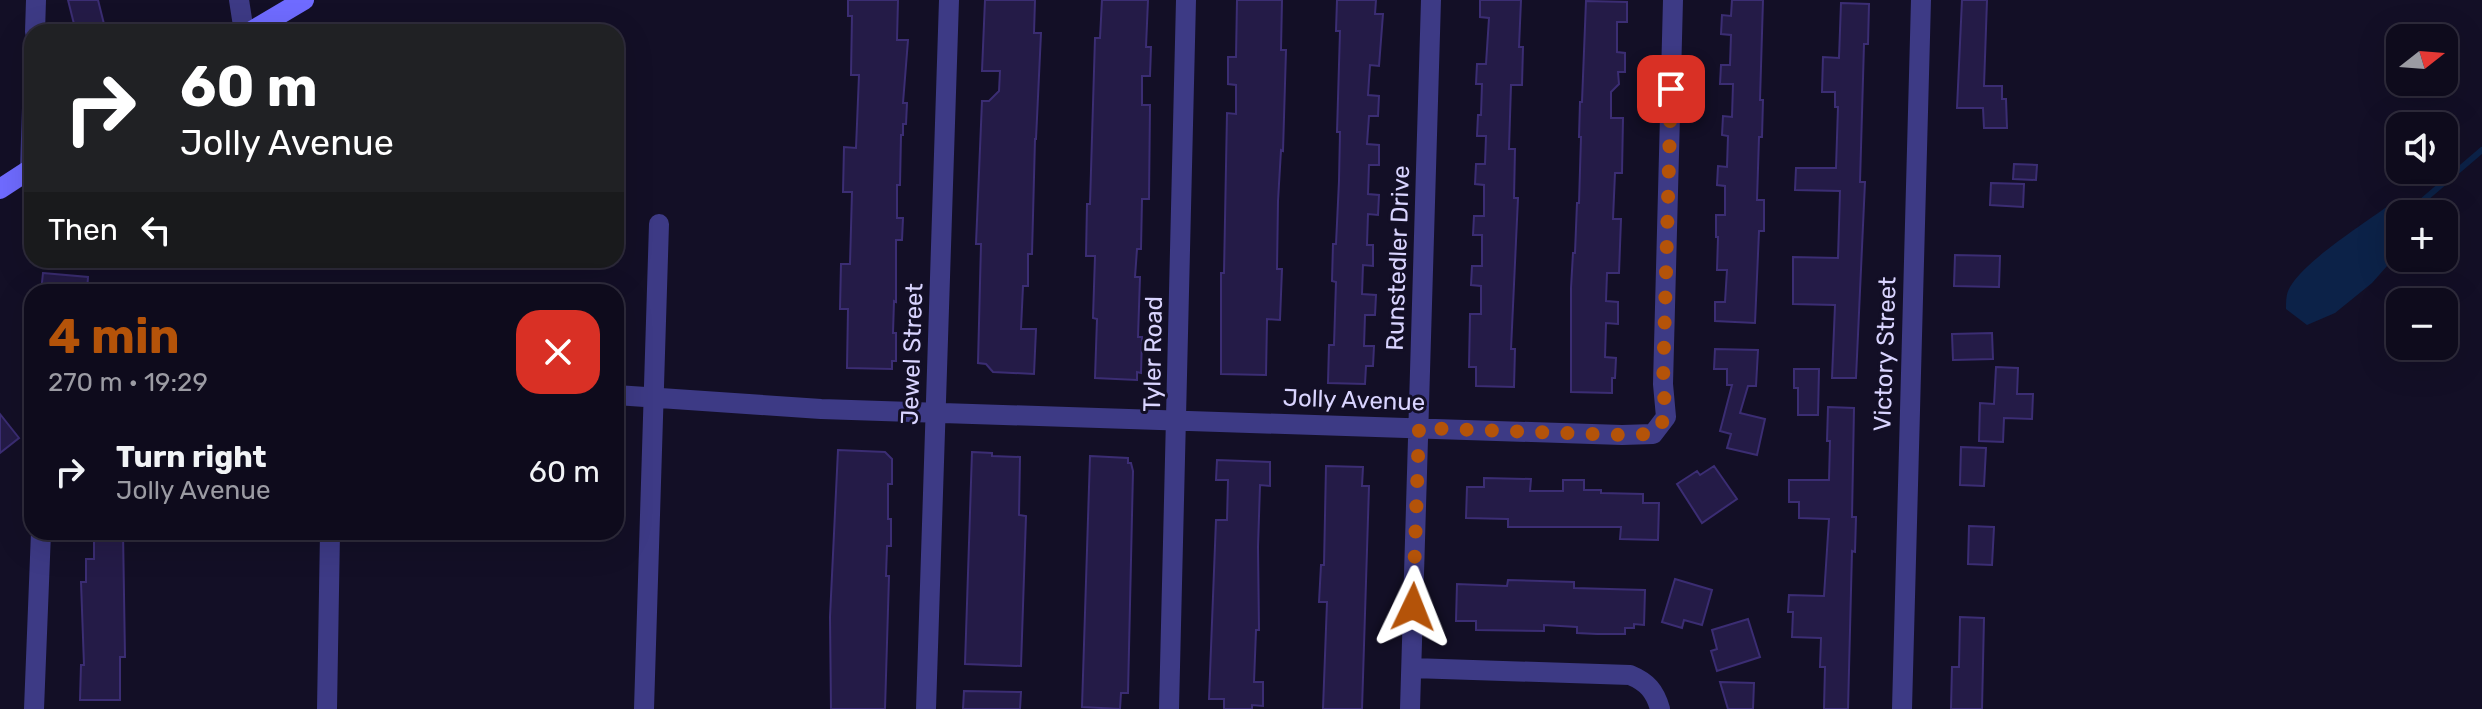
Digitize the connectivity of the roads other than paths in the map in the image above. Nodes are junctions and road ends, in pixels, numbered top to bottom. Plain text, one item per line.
1 (36, 0) edge
2 (239, 0) edge
3 (304, 0) edge
4 (949, 0) edge
5 (1186, 0) edge
6 (1431, 0) edge
7 (1673, 0) edge
8 (1921, 0) edge
9 (35, 24) edge
10 (243, 24) edge
11 (264, 24) edge
12 (24, 173) edge
13 (0, 189) edge
14 (659, 224) dead end
15 (624, 395) edge
16 (655, 396) junction
17 (936, 413) junction
18 (1177, 420) junction
19 (1419, 428) junction
20 (41, 540) edge
21 (330, 540) edge
22 (1412, 668) junction
23 (34, 709) edge
24 (327, 709) edge
25 (644, 709) edge
26 (926, 709) edge
27 (1169, 709) edge
28 (1410, 709) edge
29 (1660, 709) edge
30 (1902, 709) edge

1 - 9 street
2 - 10 street
3 - 11 main road
4 - 17 street, Jewel Street
5 - 18 street, Tyler Road
6 - 19 street, Runstedler Drive
7 - 19 street, Jolly Avenue
8 - 30 street, Victory Street
12 - 13 main road
14 - 16 street
15 - 16 street, Jolly Avenue
16 - 17 street, Jolly Avenue
16 - 25 street
17 - 18 street, Jolly Avenue
17 - 26 street, Jewel Street
18 - 19 street, Jolly Avenue
18 - 27 street, Tyler Road
19 - 22 street, Runstedler Drive
20 - 23 street
21 - 24 street
22 - 28 street, Runstedler Drive
22 - 29 street

